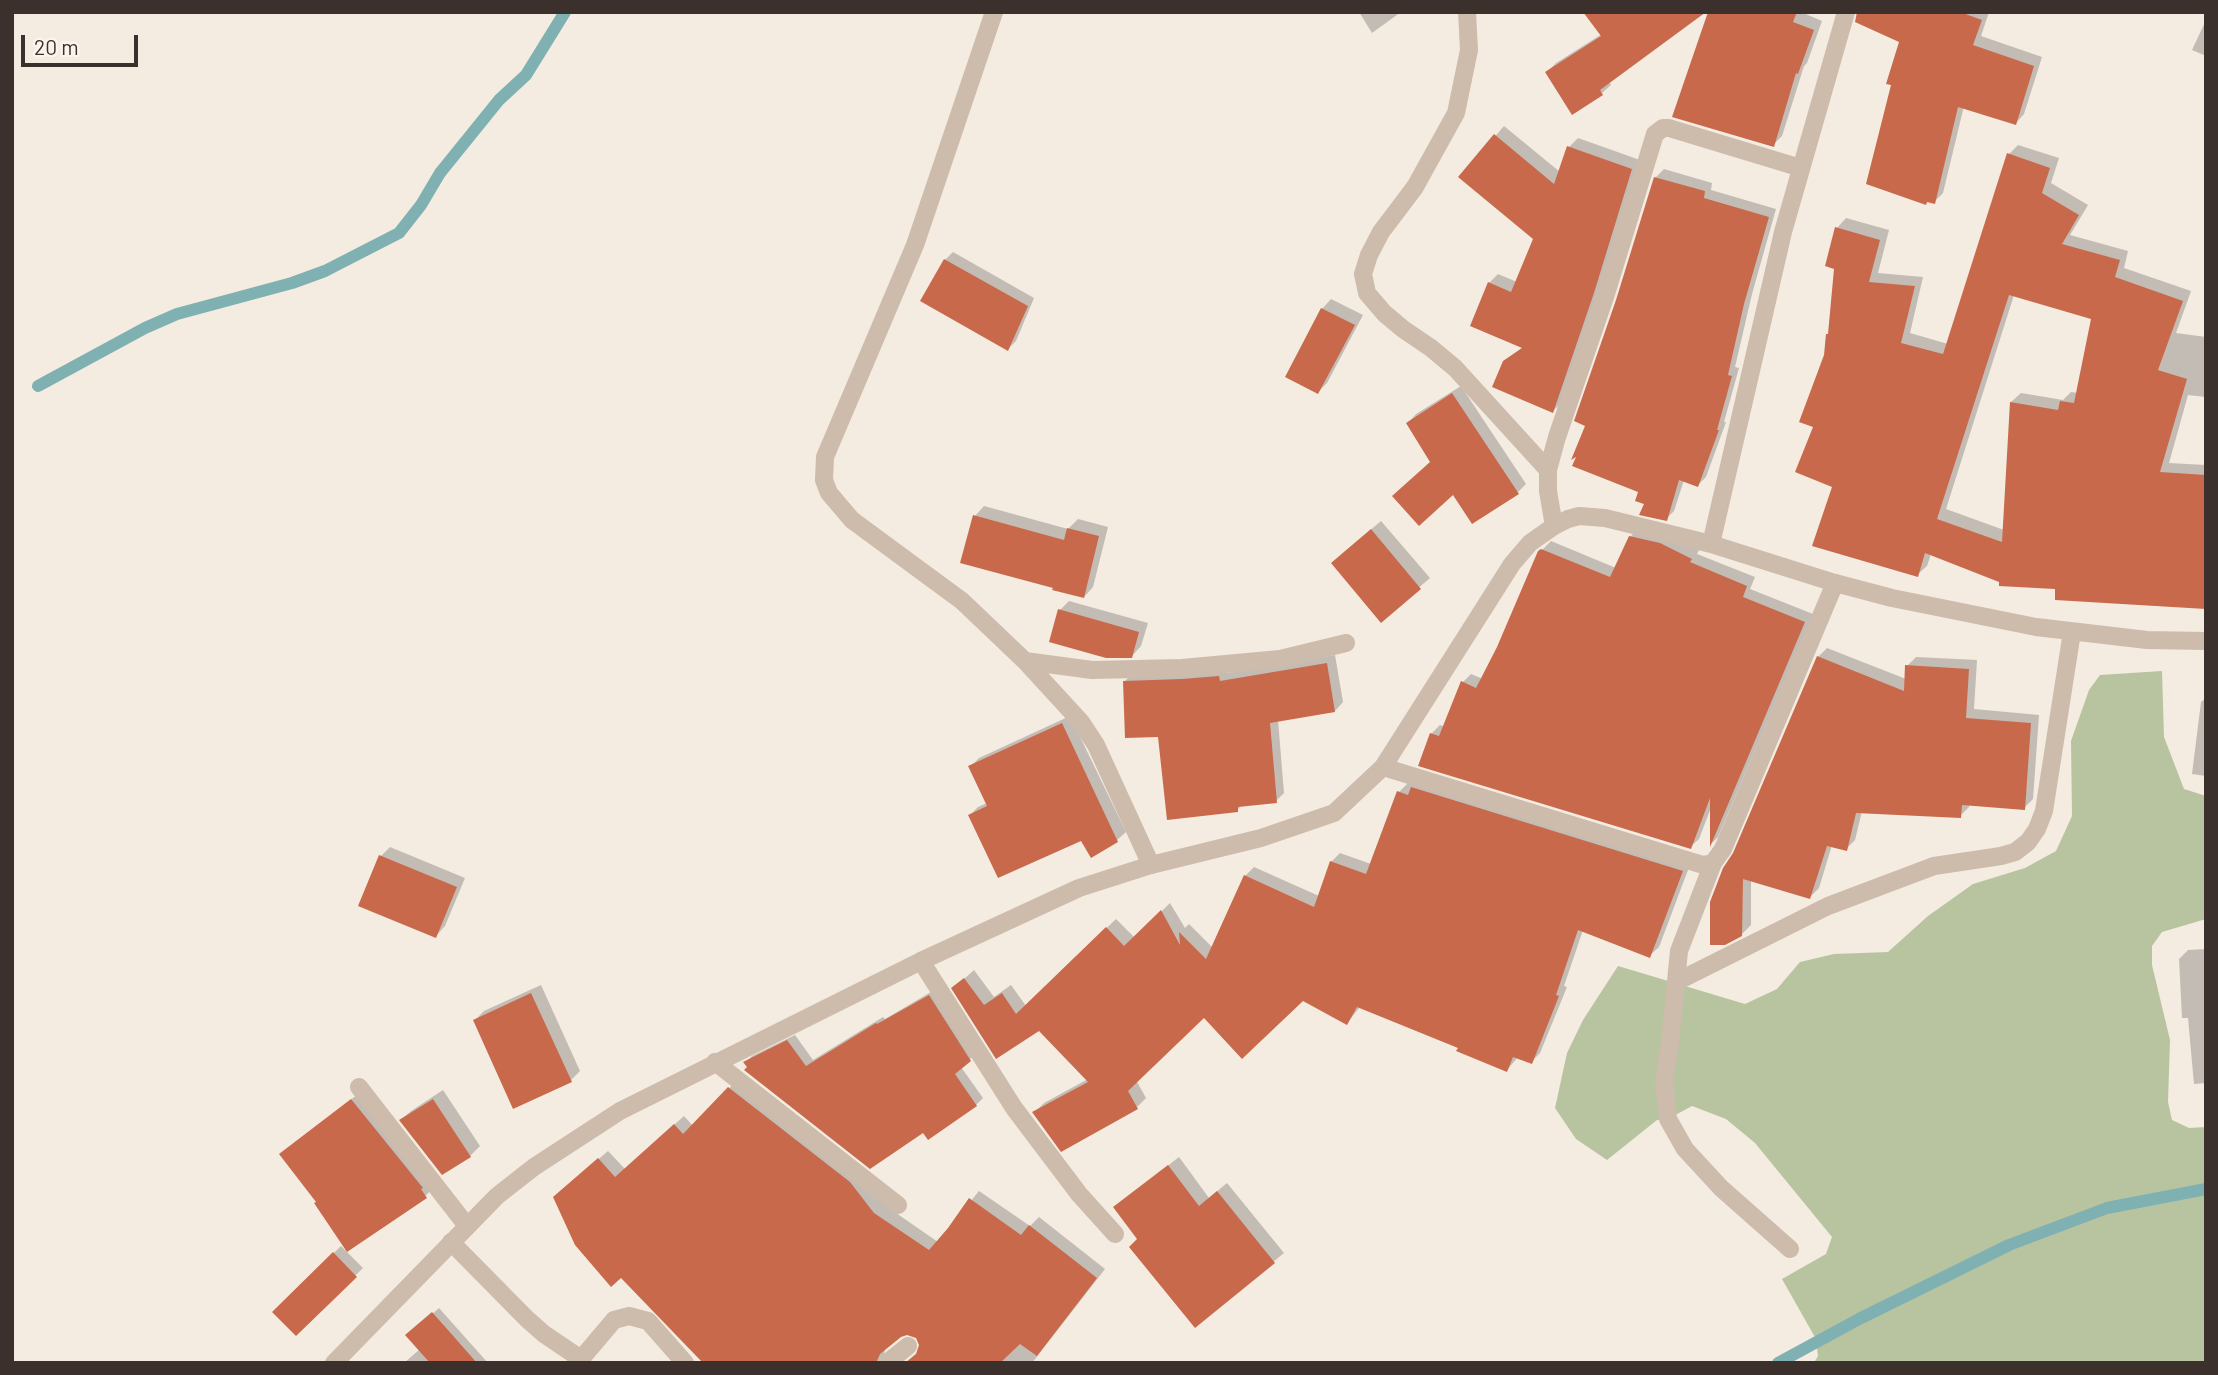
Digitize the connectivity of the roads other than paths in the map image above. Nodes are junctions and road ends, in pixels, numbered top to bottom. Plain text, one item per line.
1 (994, 12) edge
2 (1467, 12) edge
3 (1846, 12) edge
4 (1801, 168) junction
5 (1548, 470) junction
6 (1554, 526) junction
7 (1711, 544) junction
8 (1835, 583) junction
9 (2072, 632) junction
10 (2206, 641) edge
11 (1346, 643) dead end
12 (1025, 661) junction
13 (1383, 767) junction
14 (1713, 863) junction
15 (1151, 865) junction
16 (920, 961) junction
17 (1676, 982) junction
18 (715, 1062) junction
19 (359, 1087) dead end
20 (898, 1205) dead end
21 (467, 1226) junction
22 (1115, 1234) dead end
23 (451, 1242) junction
24 (1790, 1249) dead end
25 (908, 1346) dead end
26 (579, 1361) edge
27 (334, 1363) edge
28 (685, 1363) edge
29 (887, 1363) edge

1 - 12 street
2 - 5 street
3 - 4 street
4 - 5 street
4 - 7 street
5 - 6 street
6 - 7 street
6 - 13 street
7 - 8 street
8 - 9 street
8 - 14 street
9 - 10 street
9 - 17 street
11 - 12 street
12 - 15 street
13 - 14 street
13 - 15 street
14 - 17 street
15 - 16 street
16 - 18 street
16 - 22 street
17 - 24 street
18 - 20 street
18 - 21 street
19 - 21 street
21 - 23 street
23 - 26 street
23 - 27 street
25 - 29 street
26 - 28 street

